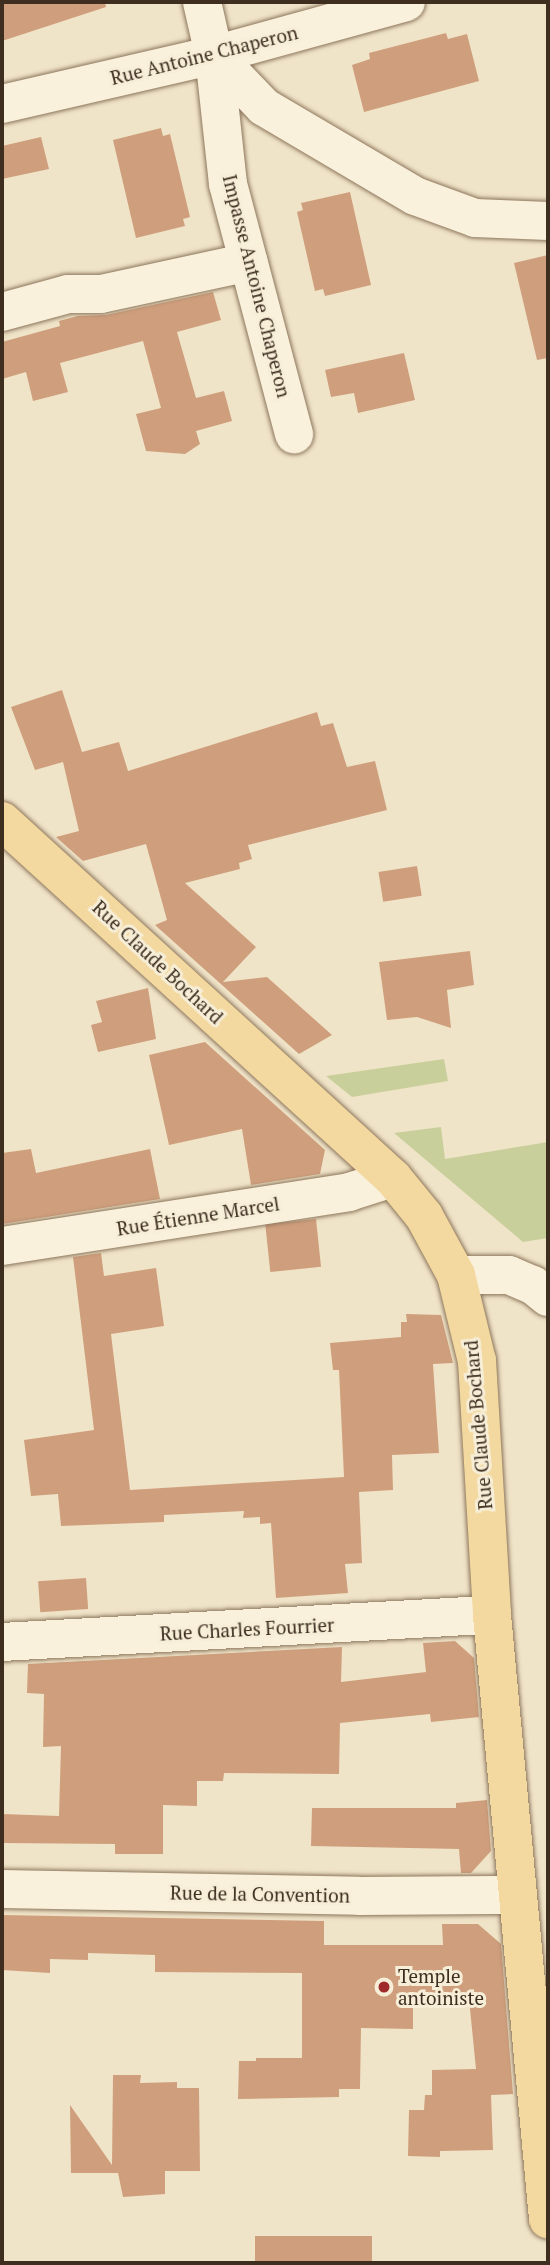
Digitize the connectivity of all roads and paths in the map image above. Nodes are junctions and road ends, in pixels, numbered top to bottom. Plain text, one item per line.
1 (202, 2) edge
2 (406, 2) edge
3 (214, 55) junction
4 (2, 104) edge
5 (548, 221) edge
6 (249, 262) junction
7 (2, 312) edge
8 (294, 434) dead end
9 (2, 821) edge
10 (393, 1178) junction
11 (2, 1247) edge
12 (456, 1275) junction
13 (548, 1297) edge
14 (492, 1615) junction
15 (2, 1642) edge
16 (2, 1889) edge
17 (518, 1895) junction
18 (548, 2219) edge

1 - 3 street, Impasse Antoine Chaperon
2 - 3 street, Rue Antoine Chaperon
3 - 4 street, Rue Antoine Chaperon
3 - 5 street
3 - 6 street, Impasse Antoine Chaperon
6 - 7 street
6 - 8 street, Impasse Antoine Chaperon
9 - 10 main road, Rue Claude Bochard
10 - 11 street, Rue Étienne Marcel
10 - 12 main road, Rue Claude Bochard
12 - 13 street
12 - 14 main road, Rue Claude Bochard
14 - 15 street, Rue Charles Fourrier
14 - 17 main road, Rue Claude Bochard
16 - 17 street, Rue de la Convention
17 - 18 main road, Rue Claude Bochard

